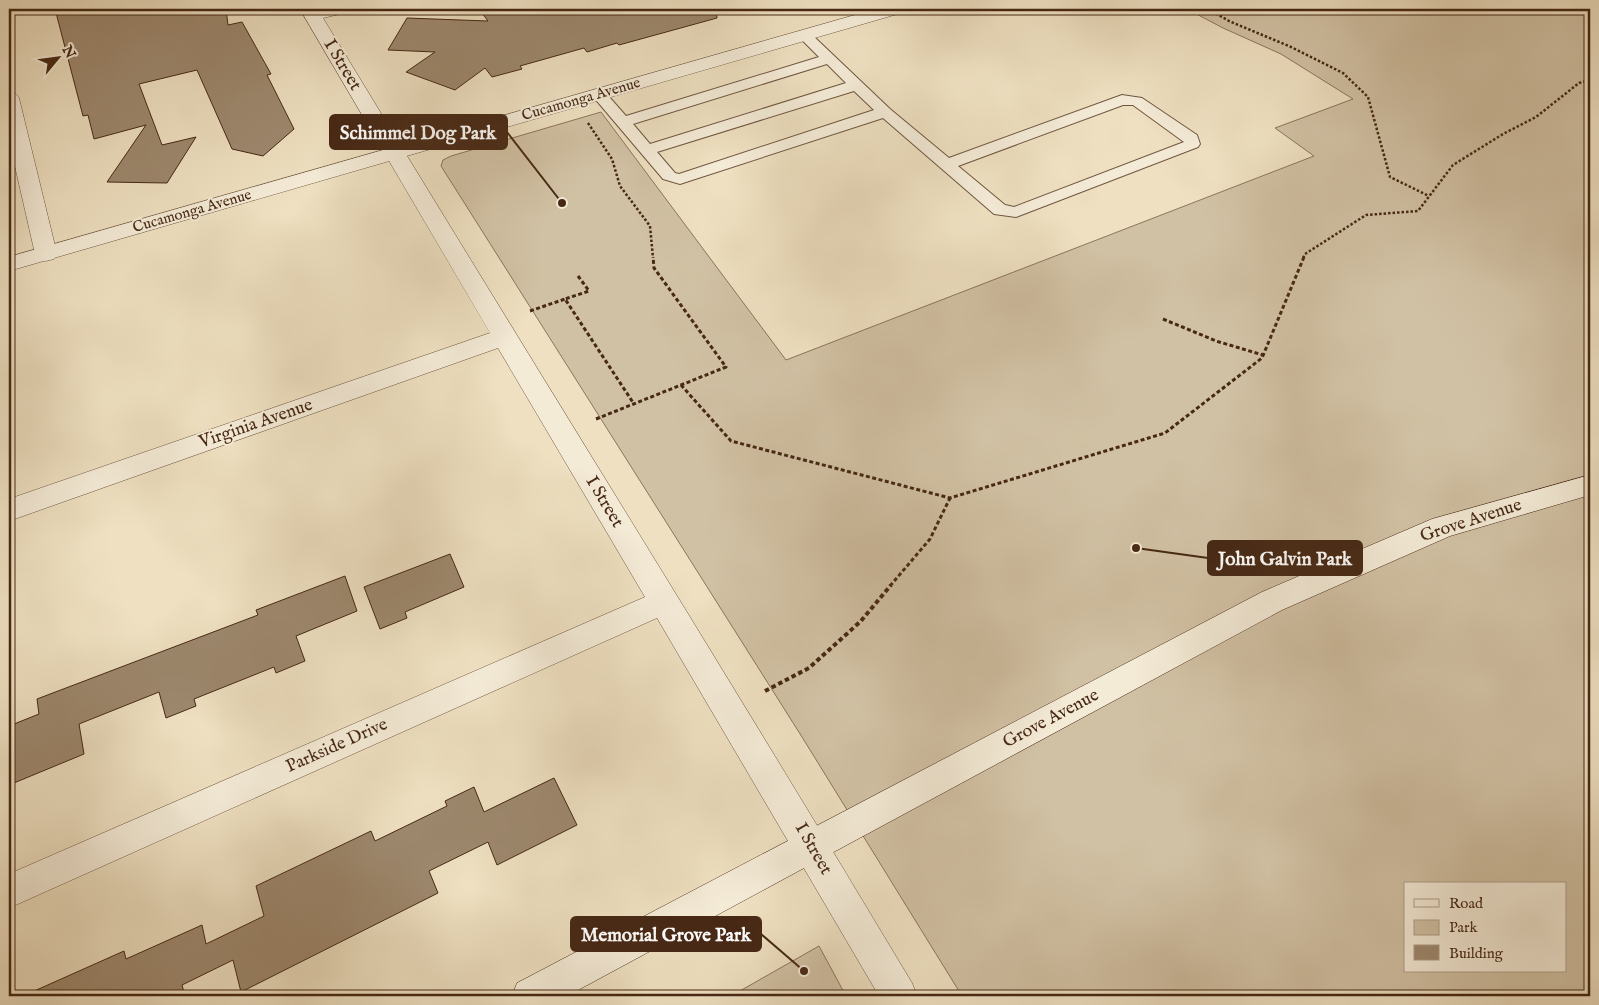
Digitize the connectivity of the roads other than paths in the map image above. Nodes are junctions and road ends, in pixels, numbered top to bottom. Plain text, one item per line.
1 (895, 9) edge
2 (320, 11) edge
3 (804, 35) junction
4 (829, 59) junction
5 (857, 86) junction
6 (599, 94) junction
7 (9, 98) edge
8 (884, 112) junction
9 (623, 122) junction
10 (647, 150) junction
11 (395, 153) junction
12 (948, 164) junction
13 (46, 254) junction
14 (9, 264) edge
15 (504, 337) junction
16 (1590, 485) edge
17 (9, 510) edge
18 (664, 601) junction
19 (811, 846) junction
20 (9, 891) edge
21 (530, 996) edge
22 (899, 996) edge

1 - 3 street, Cucamonga Avenue
2 - 11 street, I Street
3 - 4 lane
3 - 6 street, Cucamonga Avenue
4 - 5 lane
4 - 9 lane
5 - 8 lane
5 - 10 lane
6 - 9 lane
6 - 11 street, Cucamonga Avenue
7 - 13 street
8 - 10 lane
8 - 12 lane
9 - 10 lane
11 - 13 street, Cucamonga Avenue
11 - 15 street, I Street
12 - 12 lane
13 - 14 street, Cucamonga Avenue
15 - 17 street, Virginia Avenue
15 - 18 street, I Street
16 - 19 street, Grove Avenue
18 - 19 street, I Street
18 - 20 street, Parkside Drive
19 - 21 street, Grove Avenue
19 - 22 street, I Street

